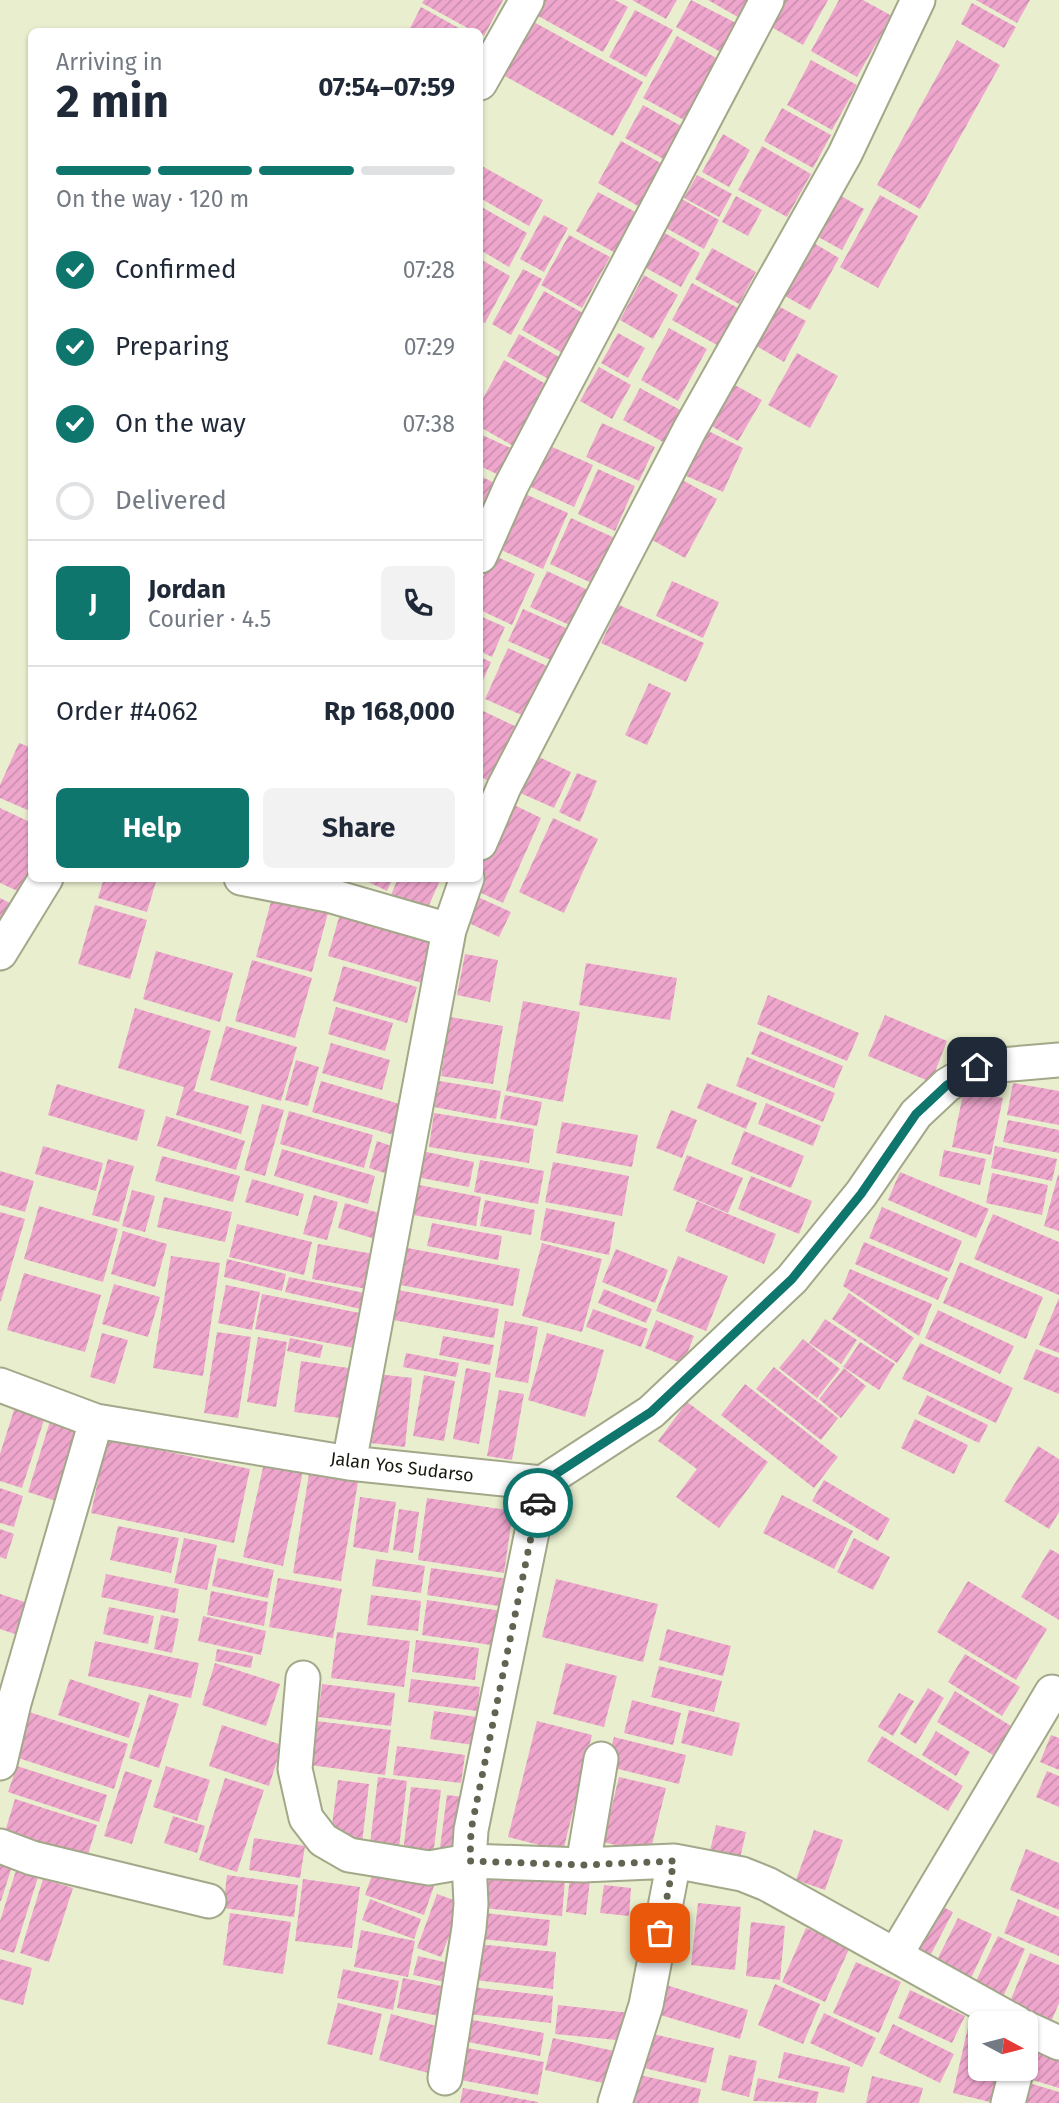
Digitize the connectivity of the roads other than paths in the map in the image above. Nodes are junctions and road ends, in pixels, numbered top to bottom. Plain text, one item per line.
1 (527, 0) edge
2 (767, 0) edge
3 (918, 0) edge
4 (483, 78) edge
5 (483, 549) edge
6 (483, 837) edge
7 (44, 882) edge
8 (281, 882) edge
9 (466, 882) edge
10 (332, 887) edge
11 (449, 930) junction
12 (0, 953) edge
13 (1059, 1060) edge
14 (0, 1385) edge
15 (96, 1421) junction
16 (349, 1463) junction
17 (542, 1483) junction
18 (303, 1678) dead end
19 (1048, 1690) edge
20 (601, 1759) dead end
21 (0, 1763) edge
22 (0, 1846) edge
23 (470, 1861) junction
24 (674, 1861) junction
25 (583, 1865) junction
26 (209, 1901) dead end
27 (897, 1954) junction
28 (994, 2011) edge
29 (1038, 2034) edge
30 (1059, 2043) edge
31 (445, 2078) dead end
32 (1014, 2081) edge
33 (615, 2103) edge
34 (1008, 2103) edge

1 - 4 street
2 - 5 street
3 - 6 street
7 - 12 street
8 - 10 street
9 - 11 street
10 - 11 street
11 - 16 street
13 - 17 street
14 - 15 street, Jalan Yos Sudarso
15 - 16 street, Jalan Yos Sudarso
15 - 21 street
16 - 17 street, Jalan Yos Sudarso
17 - 23 street
18 - 23 street
19 - 27 street
20 - 25 street
22 - 26 street
23 - 25 street
23 - 31 street
24 - 25 street
24 - 27 street
24 - 33 street
27 - 28 street
29 - 30 street
32 - 34 street

